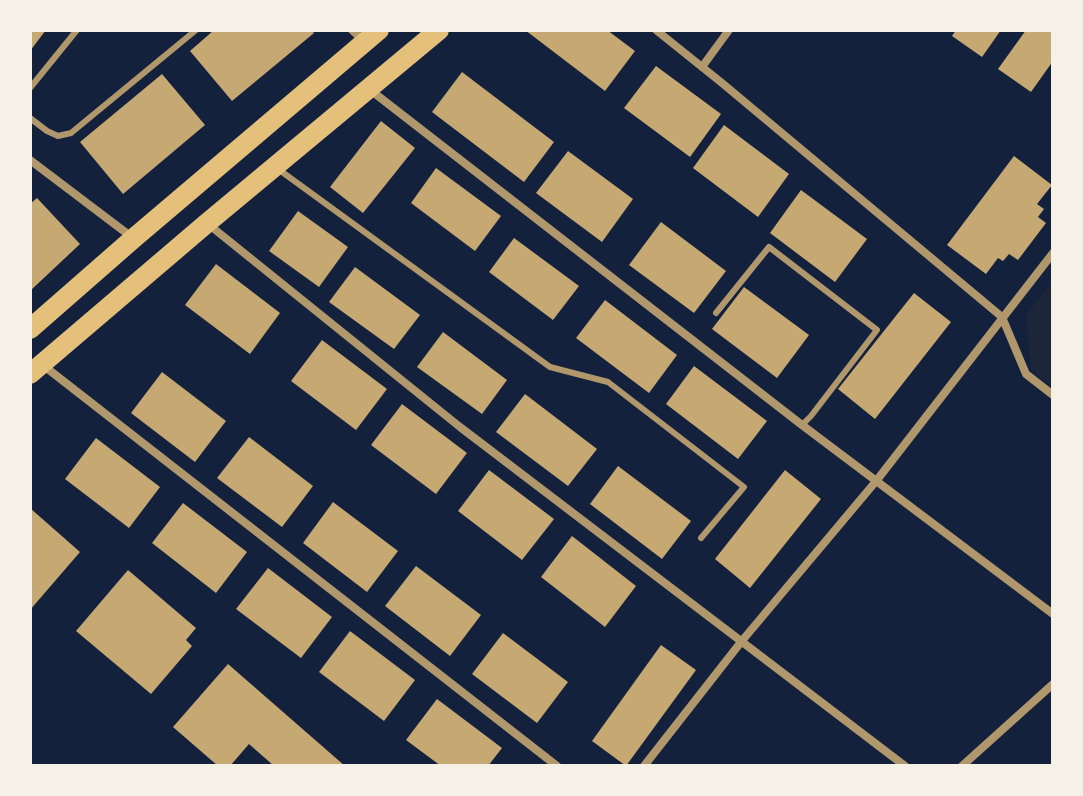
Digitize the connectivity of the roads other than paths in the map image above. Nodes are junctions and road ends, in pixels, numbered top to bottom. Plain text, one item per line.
1 (77, 30) edge
2 (439, 30) edge
3 (656, 30) edge
4 (729, 30) edge
5 (194, 31) edge
6 (365, 34) edge
7 (702, 67) junction
8 (30, 88) edge
9 (369, 89) junction
10 (30, 118) edge
11 (30, 160) edge
12 (275, 167) junction
13 (207, 223) junction
14 (134, 238) junction
15 (1053, 253) edge
16 (716, 313) dead end
17 (1002, 317) junction
18 (30, 329) edge
19 (36, 369) edge
20 (1053, 395) edge
21 (802, 425) junction
22 (877, 480) junction
23 (701, 538) dead end
24 (1053, 614) edge
25 (741, 642) junction
26 (1053, 684) edge
27 (557, 766) edge
28 (644, 766) edge
29 (905, 766) edge
30 (962, 766) edge

1 - 8 lane
2 - 9 main road
3 - 7 street
4 - 7 street
5 - 10 lane
6 - 14 main road
7 - 17 street
9 - 12 main road
9 - 21 street
11 - 14 street
12 - 13 main road
12 - 23 lane
13 - 19 main road
13 - 25 street
14 - 18 main road
15 - 17 street
16 - 21 lane
17 - 20 street
17 - 22 street
19 - 27 street
21 - 22 street
22 - 24 street
22 - 25 street
25 - 28 street
25 - 29 street
26 - 30 street

